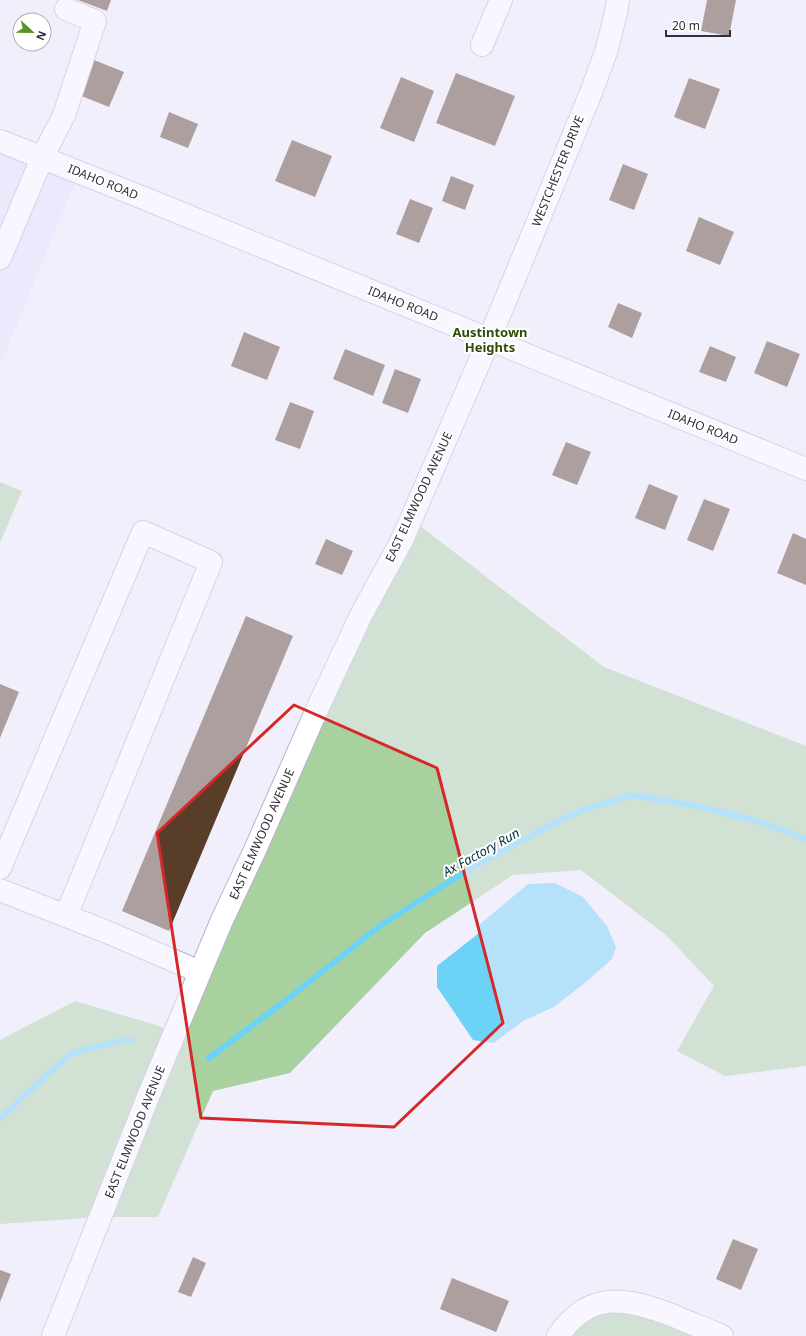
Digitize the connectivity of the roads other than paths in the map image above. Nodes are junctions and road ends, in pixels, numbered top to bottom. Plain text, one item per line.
1 (501, 0) edge
2 (618, 0) edge
3 (66, 9) dead end
4 (482, 45) dead end
5 (0, 141) edge
6 (42, 158) junction
7 (0, 258) edge
8 (489, 340) junction
9 (806, 469) edge
10 (0, 868) edge
11 (0, 890) edge
12 (66, 916) junction
13 (200, 972) junction
14 (53, 1336) edge
15 (558, 1336) edge
16 (722, 1336) edge

1 - 4 street
2 - 8 street, WESTCHESTER DRIVE
3 - 6 street
5 - 6 street, IDAHO ROAD
6 - 7 street
6 - 8 street, IDAHO ROAD
8 - 9 street, IDAHO ROAD
8 - 13 street, EAST ELMWOOD AVENUE
10 - 12 street
11 - 12 street
12 - 13 street
13 - 14 street, EAST ELMWOOD AVENUE
15 - 16 street

